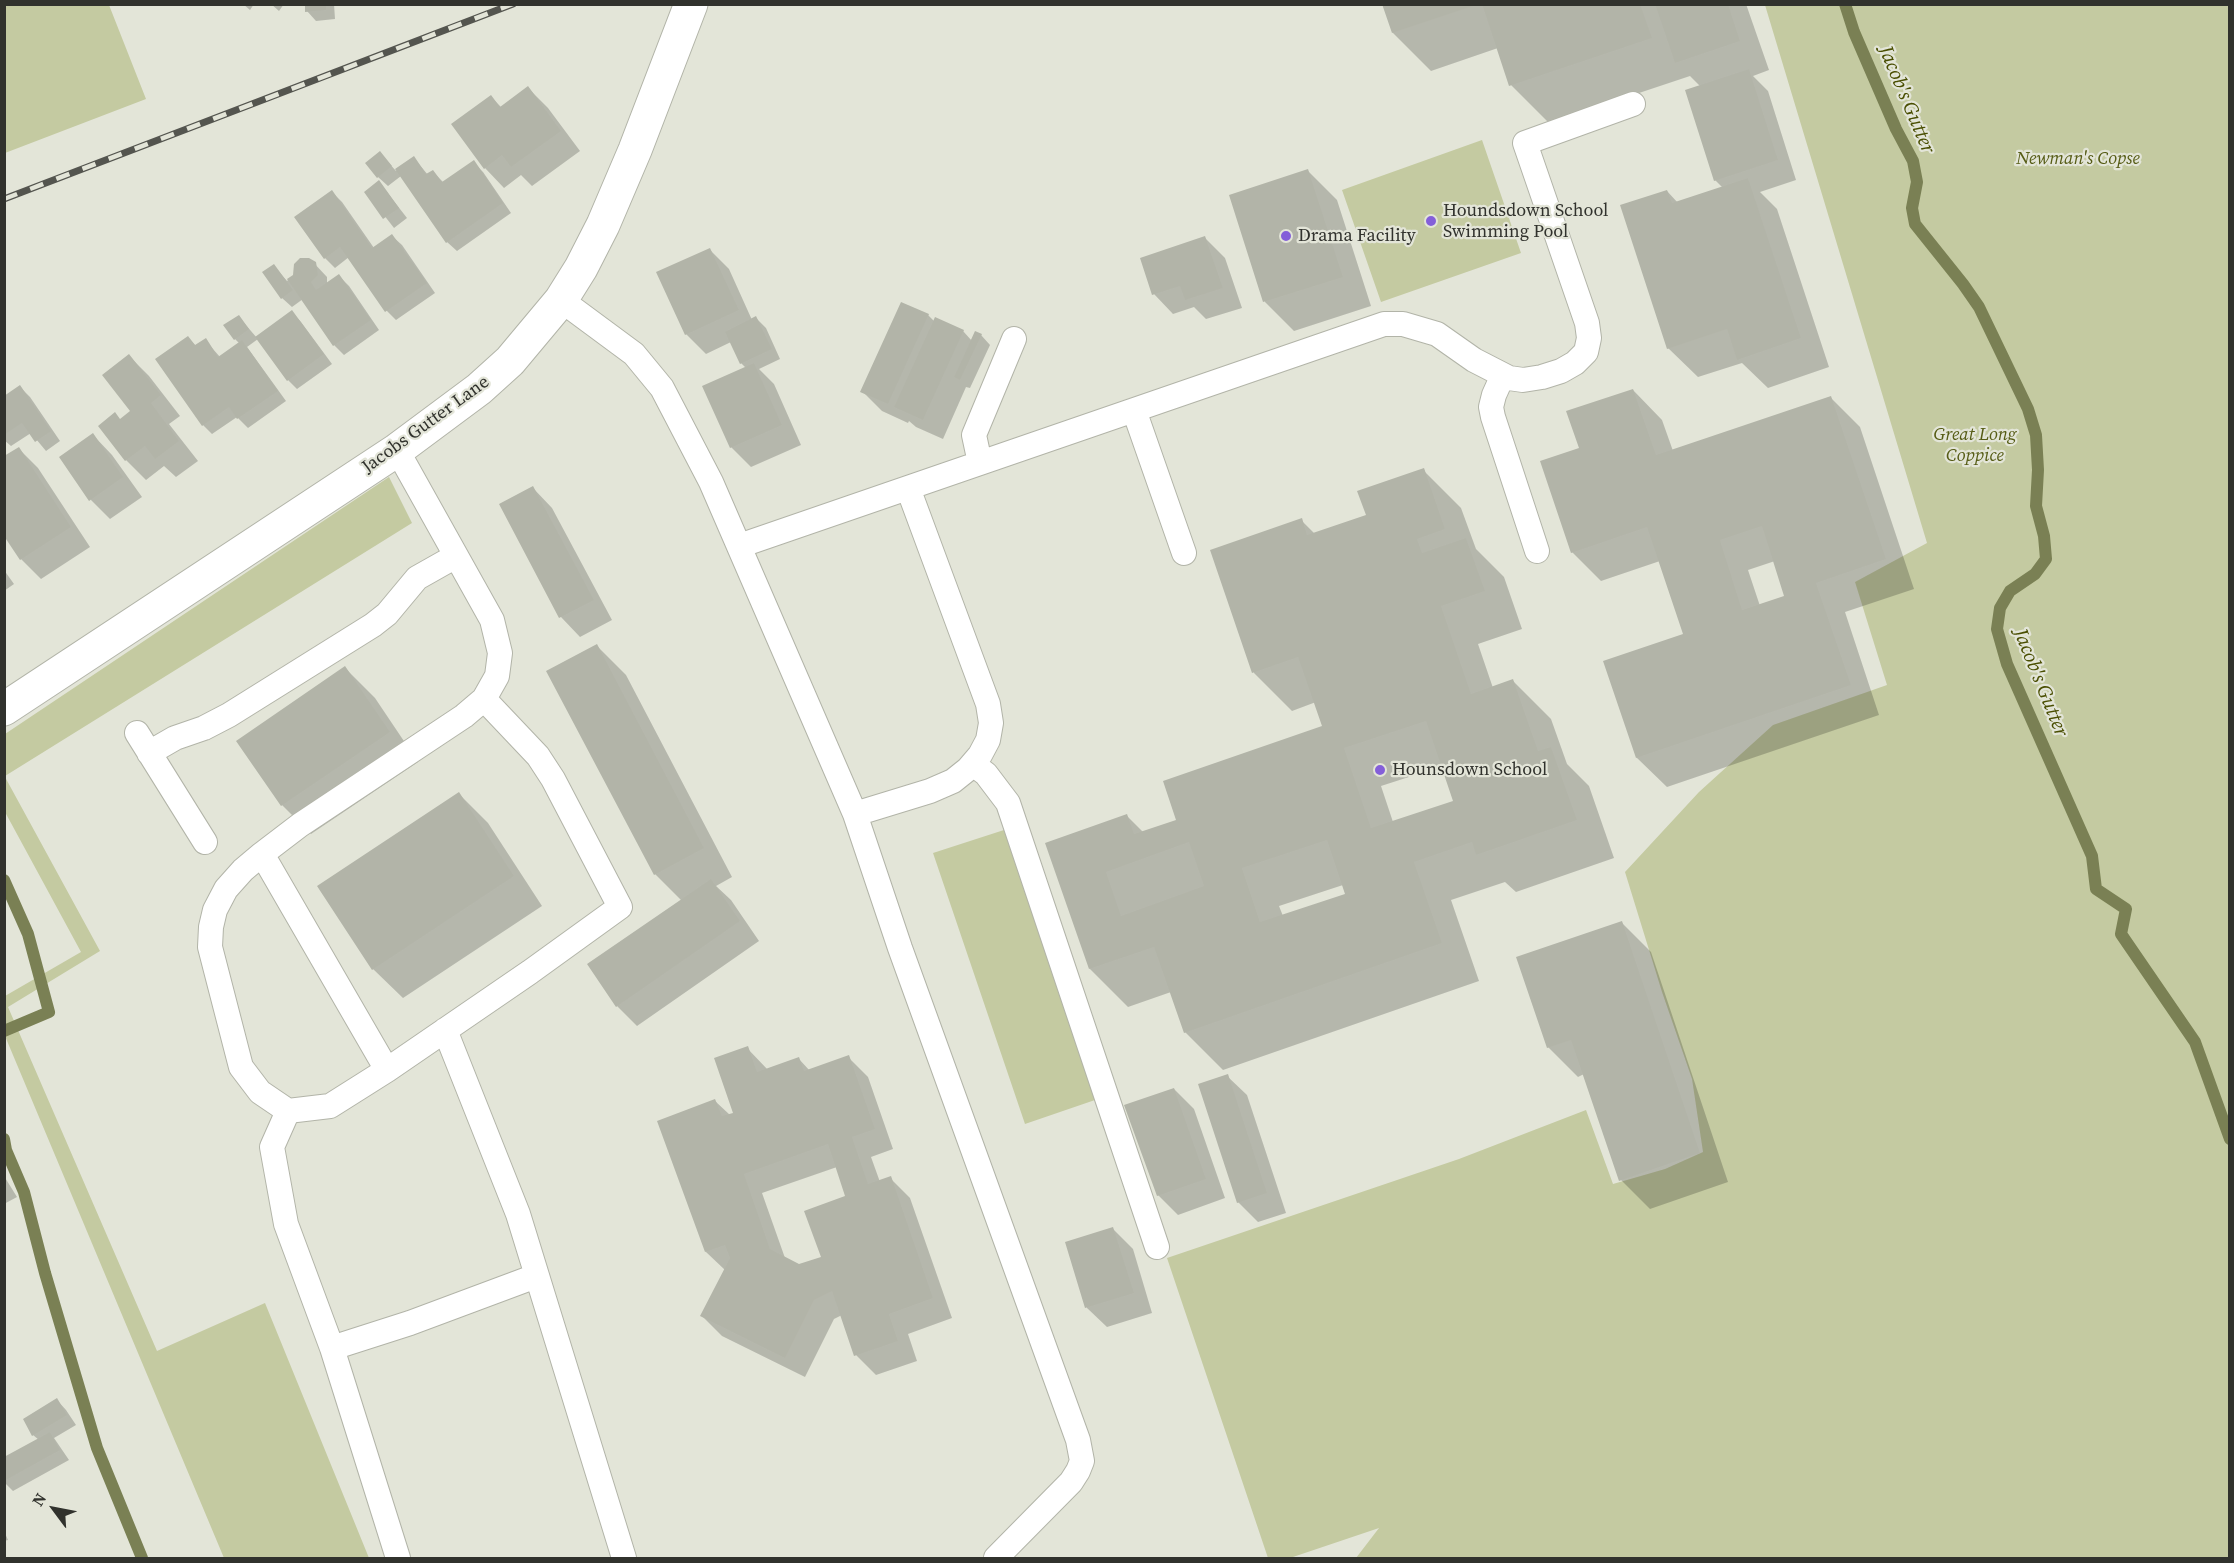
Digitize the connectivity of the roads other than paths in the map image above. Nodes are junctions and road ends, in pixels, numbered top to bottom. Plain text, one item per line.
1 (691, 4) edge
2 (1633, 104) dead end
3 (561, 300) junction
4 (1014, 339) dead end
5 (1503, 375) junction
6 (1134, 410) junction
7 (397, 450) junction
8 (980, 463) junction
9 (908, 488) junction
10 (739, 546) junction
11 (1538, 551) dead end
12 (1184, 553) dead end
13 (456, 556) junction
14 (484, 699) junction
15 (4, 709) edge
16 (136, 733) dead end
17 (149, 753) junction
18 (973, 764) junction
19 (855, 814) junction
20 (205, 842) dead end
21 (262, 854) junction
22 (445, 1030) junction
23 (387, 1070) junction
24 (288, 1111) junction
25 (1157, 1247) dead end
26 (536, 1276) junction
27 (332, 1348) junction
28 (398, 1558) edge
29 (624, 1558) edge
30 (996, 1558) edge

1 - 3 street, Jacobs Gutter Lane
2 - 5 lane
3 - 7 street, Jacobs Gutter Lane
3 - 10 lane
4 - 8 lane
5 - 6 lane
5 - 11 lane
6 - 8 lane
6 - 12 lane
7 - 13 lane
7 - 15 street, Jacobs Gutter Lane
8 - 9 lane
9 - 10 lane
9 - 18 lane
10 - 19 lane
13 - 14 lane
13 - 17 lane
14 - 21 lane
14 - 22 lane
16 - 17 lane
17 - 20 lane
18 - 19 lane
18 - 25 lane
19 - 30 lane
21 - 23 lane
21 - 24 lane
22 - 23 lane
22 - 26 lane
23 - 24 lane
24 - 27 lane
26 - 27 lane
26 - 29 lane
27 - 28 lane

